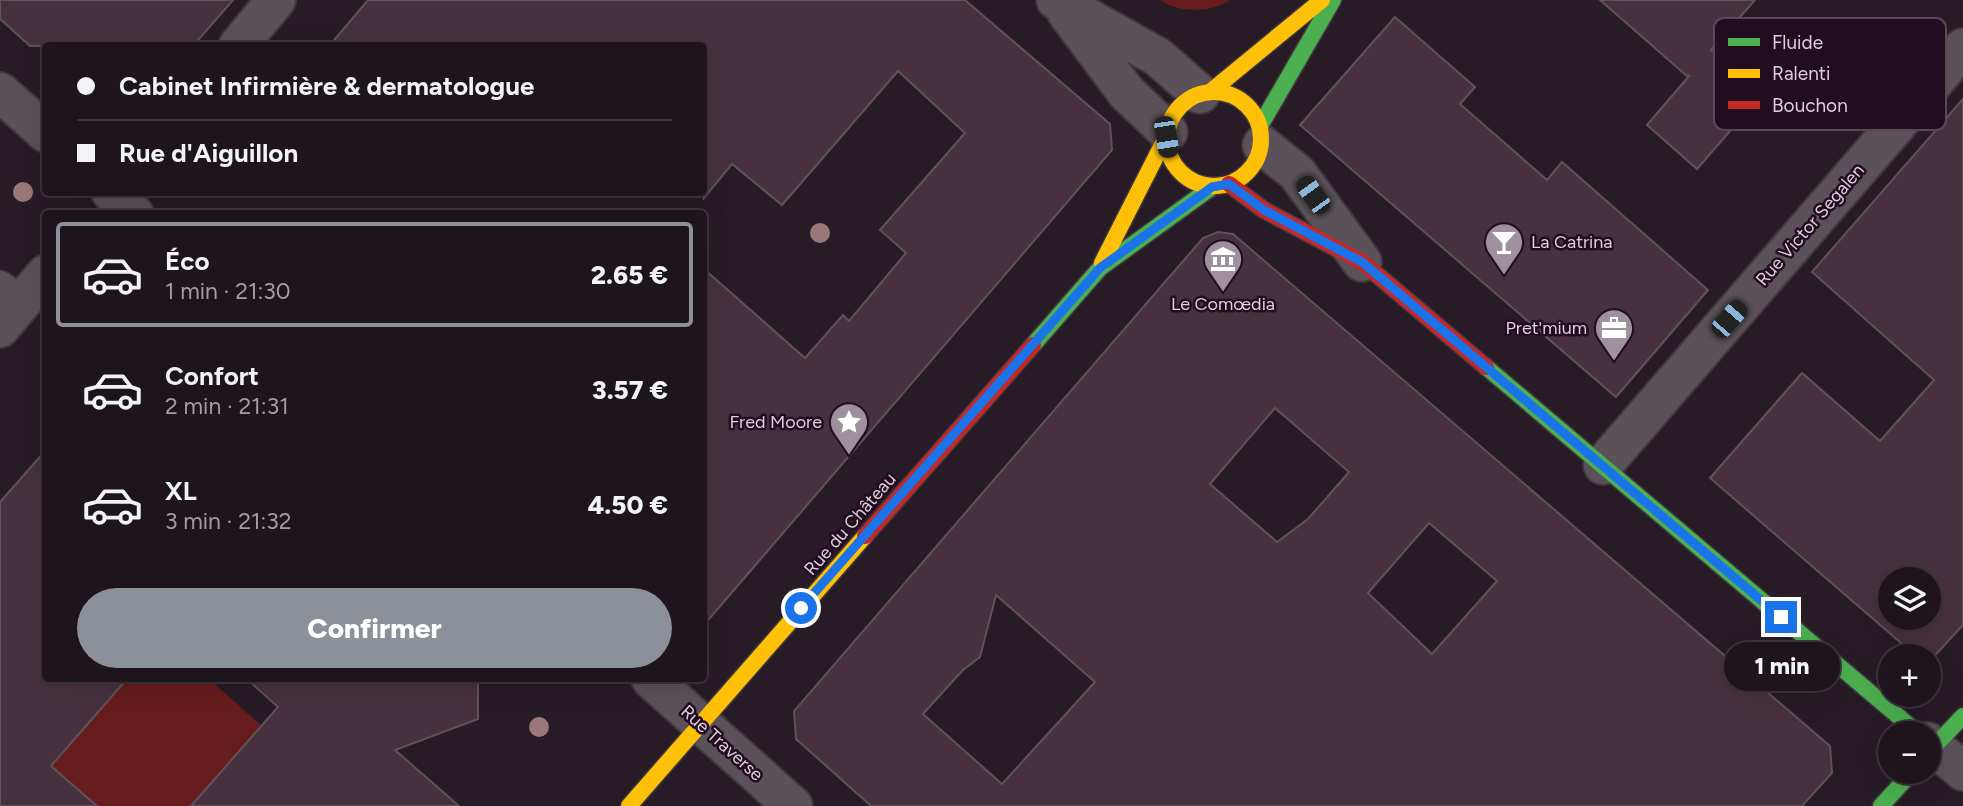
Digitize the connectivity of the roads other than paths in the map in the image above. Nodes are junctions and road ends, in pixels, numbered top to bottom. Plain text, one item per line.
1 (276, 0) edge
2 (1322, 0) edge
3 (1333, 0) edge
4 (1057, 2) edge
5 (241, 42) edge
6 (1963, 48) edge
7 (1946, 68) edge
8 (0, 92) edge
9 (1205, 93) junction
10 (42, 129) edge
11 (1892, 130) edge
12 (1167, 135) junction
13 (1261, 136) junction
14 (1229, 184) junction
15 (1212, 187) junction
16 (1362, 262) junction
17 (1100, 268) junction
18 (42, 277) edge
19 (7, 306) edge
20 (1603, 465) junction
21 (654, 682) edge
22 (1963, 716) edge
23 (1892, 721) edge
24 (701, 724) junction
25 (1941, 735) edge
26 (1941, 759) edge
27 (1963, 771) edge
28 (1898, 784) edge
29 (629, 806) edge
30 (793, 806) edge
31 (1881, 806) edge

1 - 5 street
2 - 9 main road
3 - 13 main road
4 - 9 street
4 - 12 street
6 - 7 street, Rue Victor Segalen
8 - 10 street
9 - 12 main road
9 - 13 main road
11 - 20 street, Rue Victor Segalen
12 - 15 main road
12 - 17 main road, Rue du Château
13 - 14 main road
13 - 16 street
14 - 15 main road
14 - 16 main road
15 - 17 main road, Rue du Château
16 - 20 main road
17 - 24 main road, Rue du Château
18 - 19 street
20 - 23 main road
21 - 24 street, Rue Traverse
22 - 25 main road
24 - 29 main road, Rue du Château
24 - 30 street, Rue Traverse
26 - 27 street
28 - 31 main road

